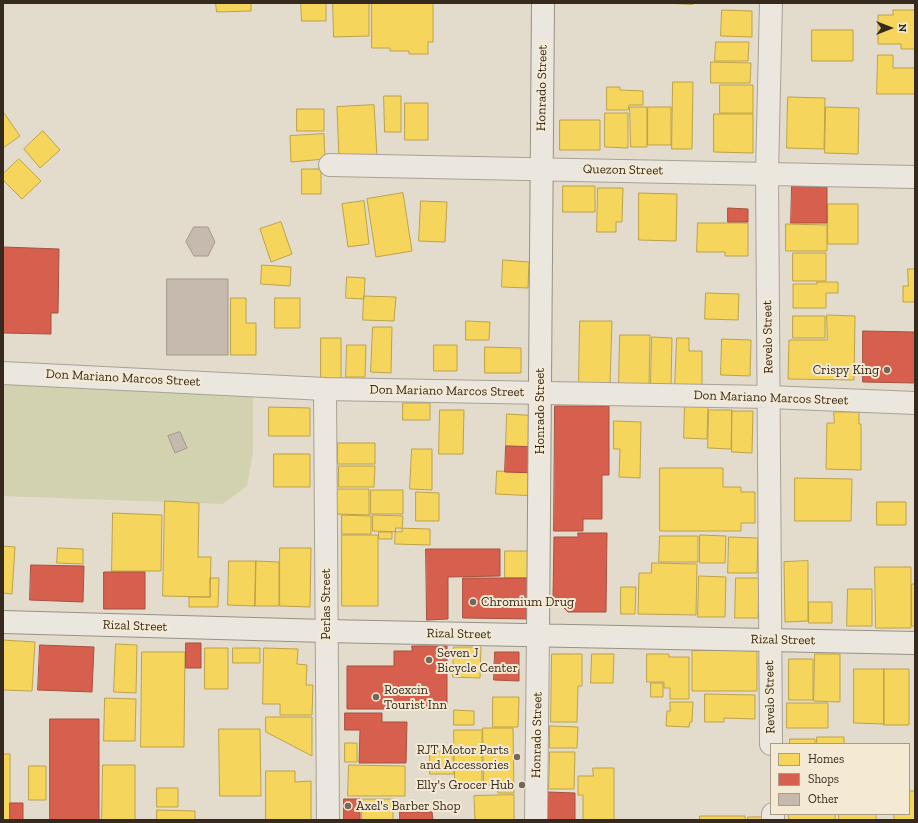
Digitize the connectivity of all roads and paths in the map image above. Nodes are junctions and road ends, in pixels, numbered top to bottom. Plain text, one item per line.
1 (543, 3) edge
2 (771, 3) edge
3 (330, 165) dead end
4 (541, 169) junction
5 (767, 173) junction
6 (915, 176) edge
7 (3, 373) edge
8 (325, 389) junction
9 (540, 392) junction
10 (769, 397) junction
11 (915, 403) edge
12 (3, 622) edge
13 (326, 631) junction
14 (538, 635) junction
15 (769, 640) junction
16 (915, 643) edge
17 (771, 743) edge
18 (328, 820) edge
19 (536, 820) edge

1 - 4 street, Honrado Street
2 - 5 street, Revelo Street
3 - 4 street, Quezon Street
4 - 5 street, Quezon Street
4 - 9 street, Honrado Street
5 - 6 street, Quezon Street
5 - 10 street, Revelo Street
7 - 8 street, Don Mariano Marcos Street
8 - 9 street, Don Mariano Marcos Street
8 - 13 street, Perlas Street
9 - 10 street, Don Mariano Marcos Street
9 - 14 street, Honrado Street
10 - 11 street, Don Mariano Marcos Street
10 - 15 street, Revelo Street
12 - 13 street, Rizal Street
13 - 14 street, Rizal Street
13 - 18 street, Perlas Street
14 - 15 street, Rizal Street
14 - 19 street, Honrado Street
15 - 16 street, Rizal Street
15 - 17 street, Revelo Street

